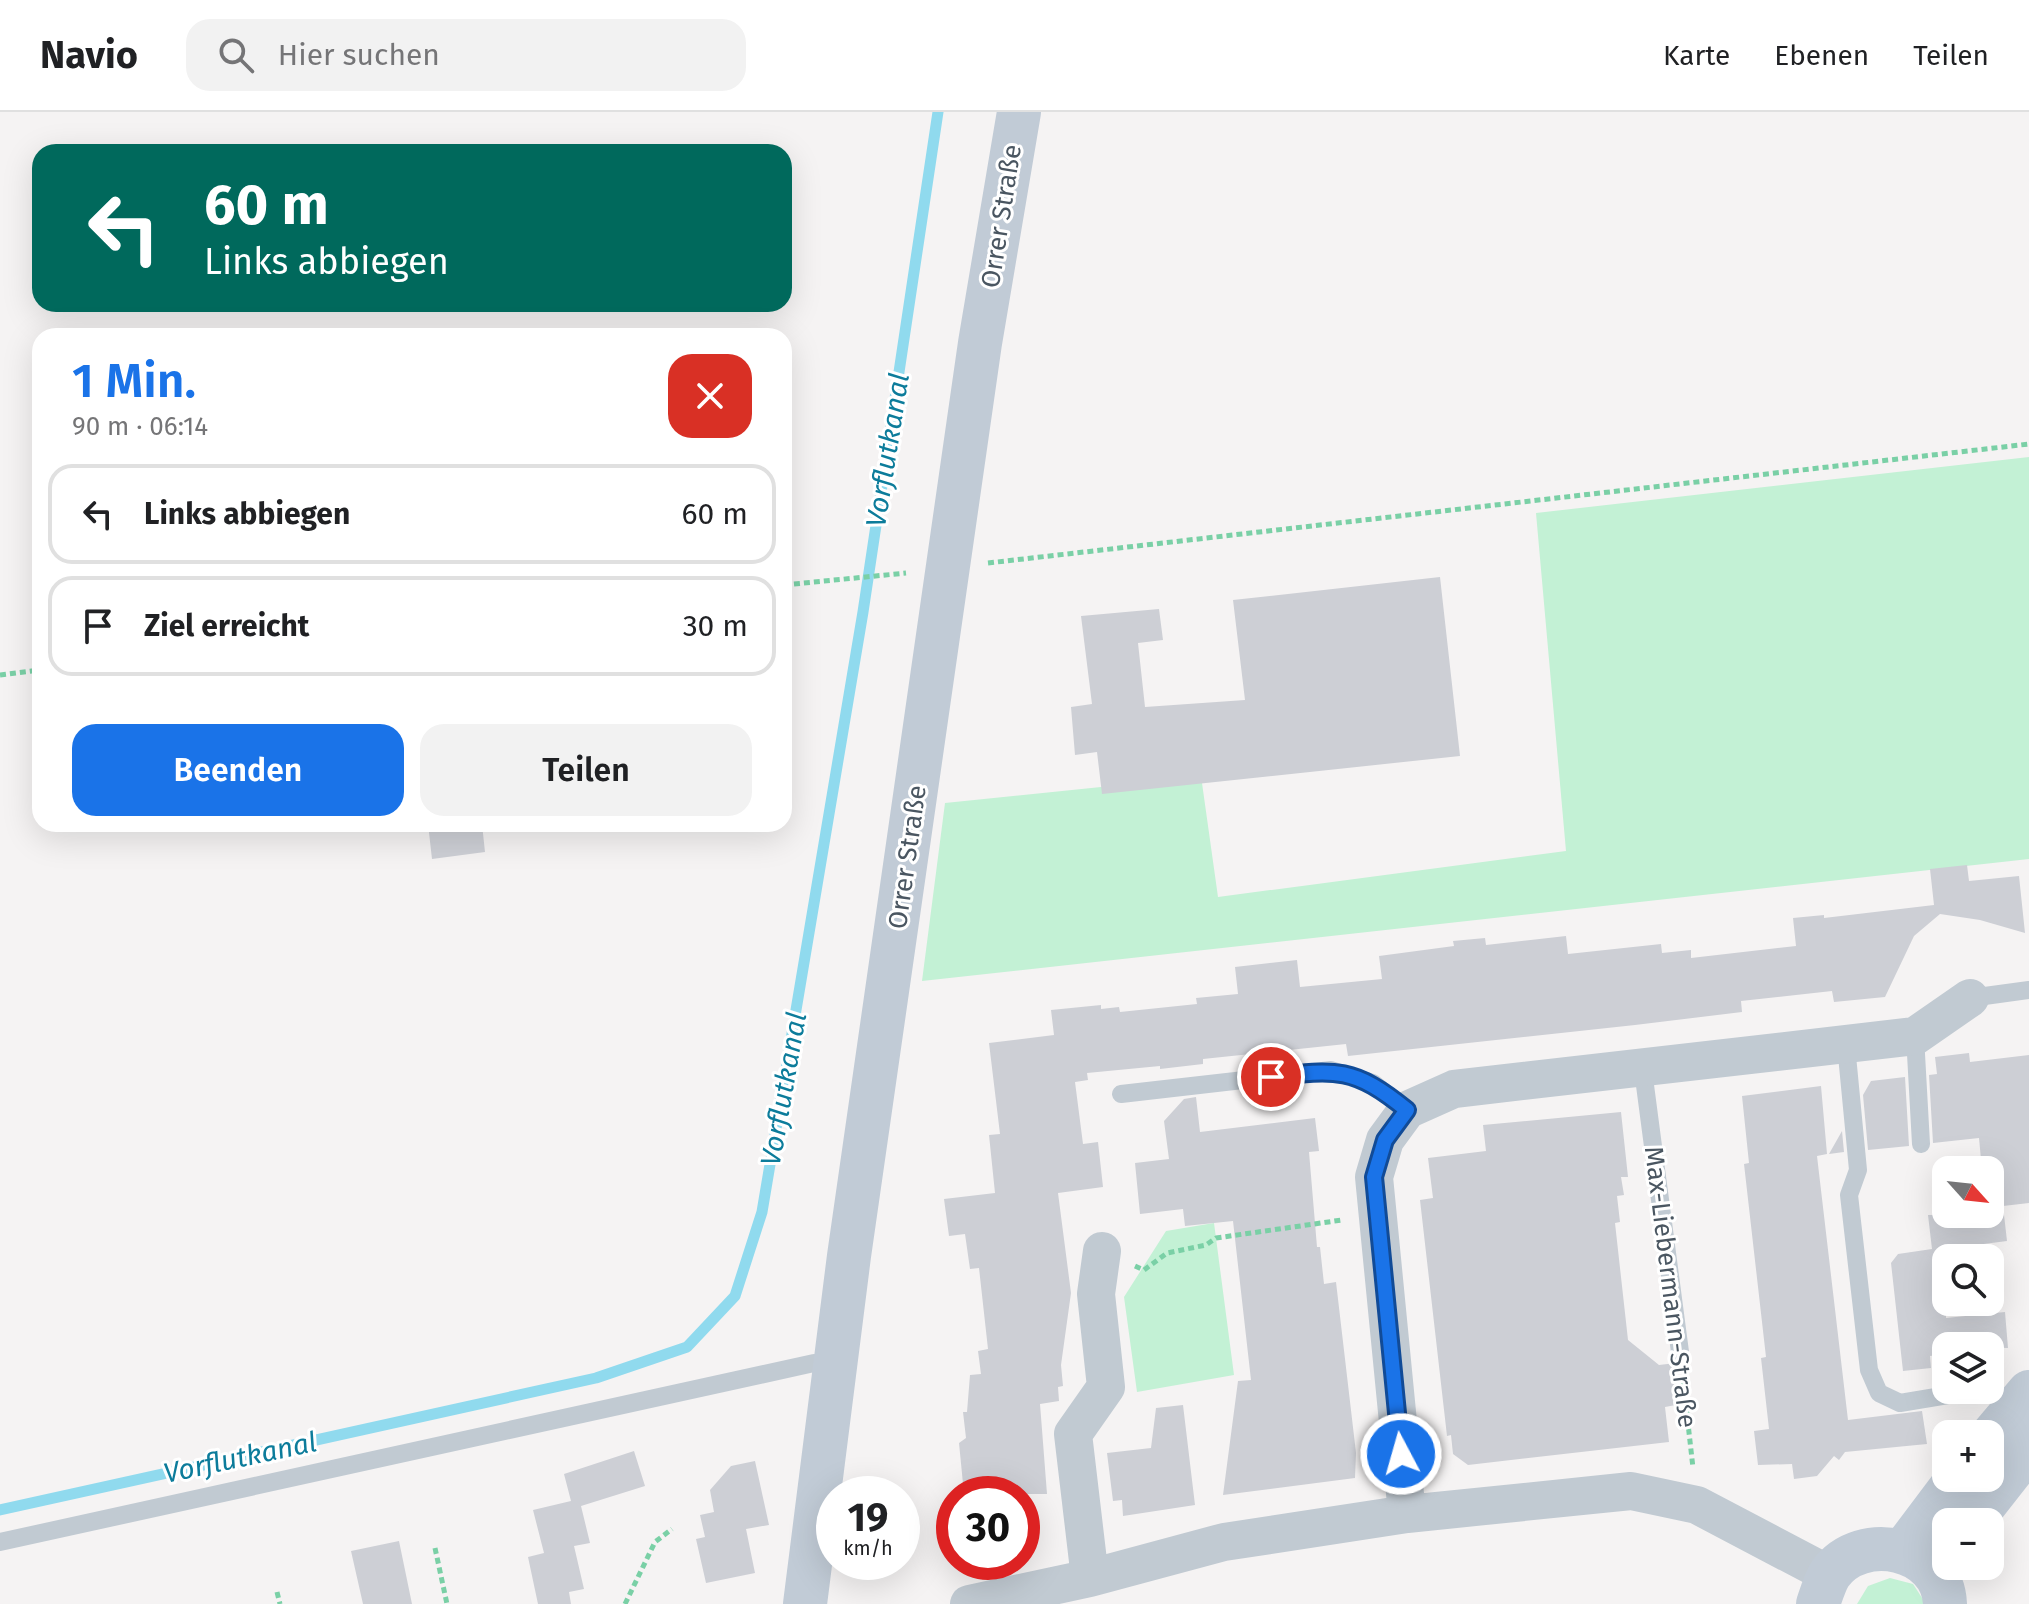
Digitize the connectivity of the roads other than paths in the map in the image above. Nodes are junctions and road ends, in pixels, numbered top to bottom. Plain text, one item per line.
1 (1019, 112) edge
2 (2029, 990) edge
3 (1970, 998) joint
4 (1915, 1036) junction
5 (1846, 1045) junction
6 (1643, 1070) junction
7 (1121, 1094) dead end
8 (1407, 1110) junction
9 (1921, 1144) dead end
10 (1102, 1251) road end
11 (1680, 1352) road end
12 (814, 1363) dead end
13 (2029, 1392) edge
14 (1932, 1398) edge
15 (2004, 1421) edge
16 (2029, 1448) edge
17 (1982, 1508) edge
18 (1407, 1514) junction
19 (0, 1542) edge
20 (1932, 1571) edge
21 (1069, 1589) edge
22 (1824, 1589) edge
23 (805, 1604) edge
24 (969, 1604) edge

1 - 23 main road, Orrer Straße
2 - 3 lane
3 - 4 street
4 - 5 street
4 - 9 lane
5 - 6 street
5 - 14 lane
6 - 8 street
6 - 11 lane, Max-Liebermann-Straße
7 - 8 lane
8 - 18 street
10 - 21 street
12 - 19 lane
13 - 15 main road
16 - 17 main road
18 - 21 street
18 - 22 street
20 - 22 main road
21 - 24 street

